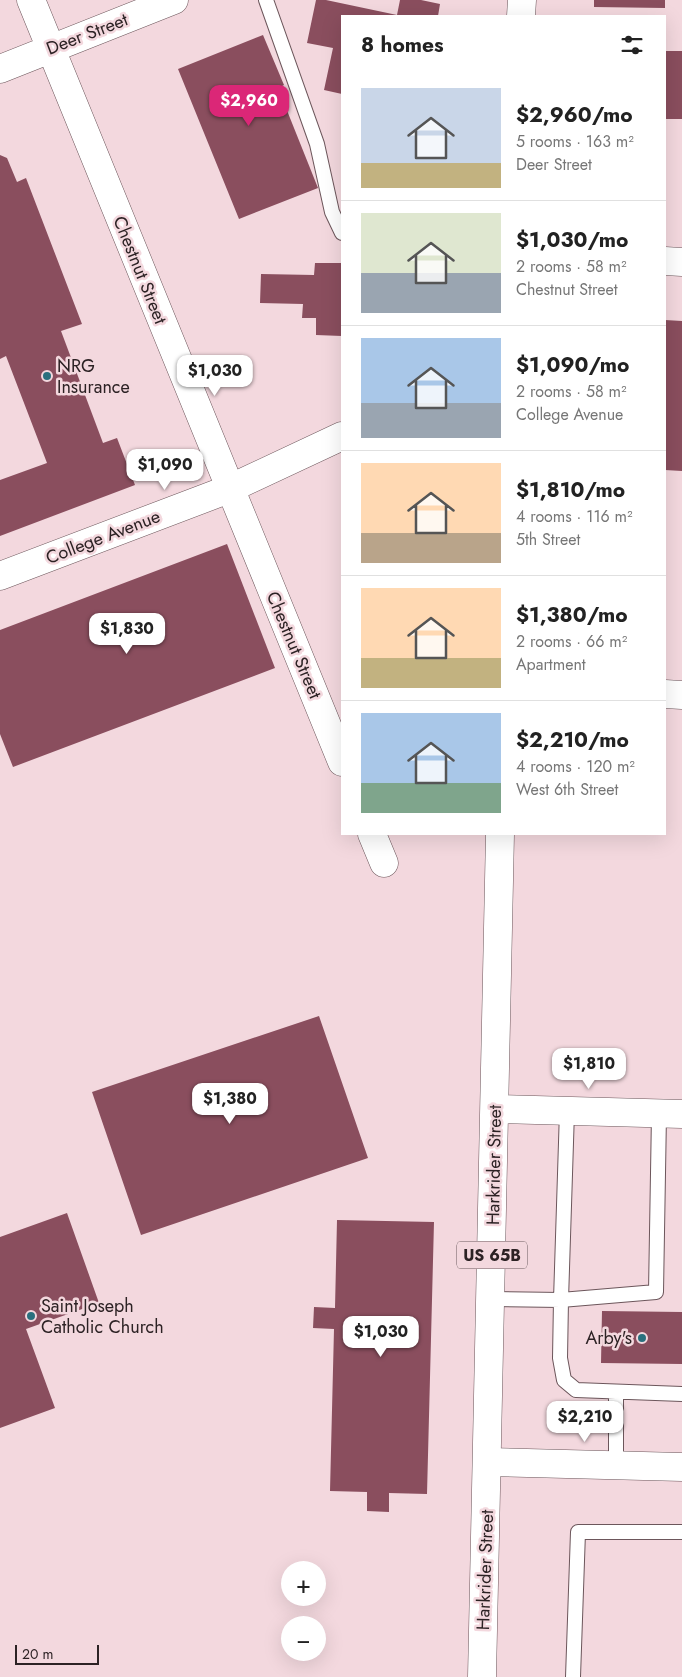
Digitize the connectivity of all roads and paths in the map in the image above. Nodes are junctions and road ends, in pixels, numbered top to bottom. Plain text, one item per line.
1 (31, 0) edge
2 (174, 0) edge
3 (266, 0) edge
4 (522, 0) edge
5 (521, 15) edge
6 (50, 48) junction
7 (0, 69) edge
8 (341, 231) edge
9 (666, 261) edge
10 (682, 262) edge
11 (341, 436) edge
12 (229, 489) junction
13 (0, 576) edge
14 (666, 694) edge
15 (682, 695) edge
16 (341, 760) edge
17 (372, 835) edge
18 (500, 835) edge
19 (384, 862) dead end
20 (495, 1108) junction
21 (567, 1111) junction
22 (671, 1114) edge
23 (491, 1299) junction
24 (561, 1300) junction
25 (616, 1393) junction
26 (682, 1394) edge
27 (488, 1462) junction
28 (616, 1465) junction
29 (682, 1467) edge
30 (682, 1532) edge
31 (482, 1677) edge
32 (573, 1677) edge

1 - 6 street, Chestnut Street
2 - 6 street, Deer Street
3 - 8 lane
4 - 5 street
6 - 7 street, Deer Street
6 - 12 street, Chestnut Street
9 - 10 street
11 - 12 street, College Avenue
12 - 13 street, College Avenue
12 - 16 street, Chestnut Street
14 - 15 street
17 - 19 street
18 - 20 street, Harkrider Street / US 65B
20 - 21 street
20 - 23 street, Harkrider Street / US 65B
21 - 22 street
21 - 24 lane
22 - 24 lane
23 - 24 lane
23 - 27 street, Harkrider Street / US 65B
24 - 25 lane
25 - 26 lane
25 - 28 lane
27 - 28 street
27 - 31 street, Harkrider Street / US 65B
28 - 29 street
30 - 32 lane

